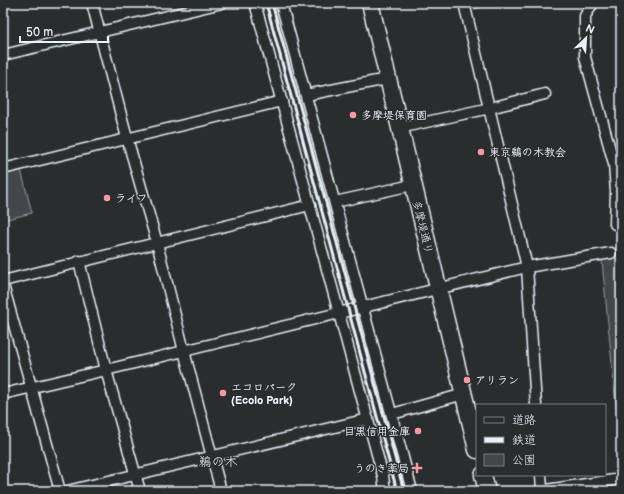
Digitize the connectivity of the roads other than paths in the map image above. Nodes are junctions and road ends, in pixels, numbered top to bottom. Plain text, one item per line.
1 (92, 3) edge
2 (222, 3) edge
3 (255, 3) edge
4 (281, 3) edge
5 (370, 3) edge
6 (464, 3) edge
7 (593, 3) edge
8 (100, 32) junction
9 (3, 55) edge
10 (387, 78) junction
11 (545, 94) dead end
12 (306, 95) junction
13 (282, 101) junction
14 (490, 108) junction
15 (399, 128) junction
16 (127, 138) junction
17 (3, 168) edge
18 (412, 184) junction
19 (335, 202) junction
20 (310, 205) junction
21 (615, 224) dead end
22 (157, 243) junction
23 (610, 253) dead end
24 (79, 261) junction
25 (527, 267) junction
26 (3, 281) edge
27 (3, 286) edge
28 (438, 288) junction
29 (362, 306) junction
30 (344, 312) junction
31 (184, 351) junction
32 (106, 370) junction
33 (31, 387) junction
34 (3, 394) edge
35 (464, 394) junction
36 (536, 404) edge
37 (392, 414) junction
38 (368, 419) junction
39 (476, 446) edge
40 (212, 455) junction
41 (135, 474) junction
42 (483, 476) edge
43 (541, 476) edge
44 (621, 479) edge
45 (60, 491) edge
46 (67, 491) edge
47 (140, 491) edge
48 (221, 491) edge
49 (385, 491) edge
50 (412, 491) edge
51 (487, 491) edge
52 (541, 491) edge

1 - 8 street
2 - 8 street
3 - 13 street
4 - 12 street
5 - 10 main road, 多摩堤通り
6 - 14 street
7 - 21 street
8 - 9 street
8 - 16 street
10 - 12 street
10 - 15 main road, 多摩堤通り
11 - 14 street
12 - 19 street
13 - 16 street
13 - 20 street
14 - 15 street
14 - 25 street
15 - 18 main road, 多摩堤通り
16 - 17 street
16 - 22 street
18 - 19 street
18 - 28 main road, 多摩堤通り
19 - 29 street
20 - 22 street
20 - 30 street
22 - 24 street
22 - 31 street
23 - 25 street
24 - 26 street
24 - 32 street
25 - 28 street
25 - 36 street
27 - 33 street
28 - 29 street
28 - 35 main road, 多摩堤通り
29 - 30 street
29 - 37 street
30 - 31 street
30 - 38 street
31 - 32 street
31 - 40 street
32 - 33 street
32 - 41 street
33 - 34 street
33 - 45 street
35 - 37 street
35 - 39 main road, 多摩堤通り
37 - 50 street
38 - 40 street
38 - 49 street
40 - 41 street
40 - 48 street
41 - 46 street
41 - 47 street
42 - 51 main road
43 - 52 street
44 - 52 street

